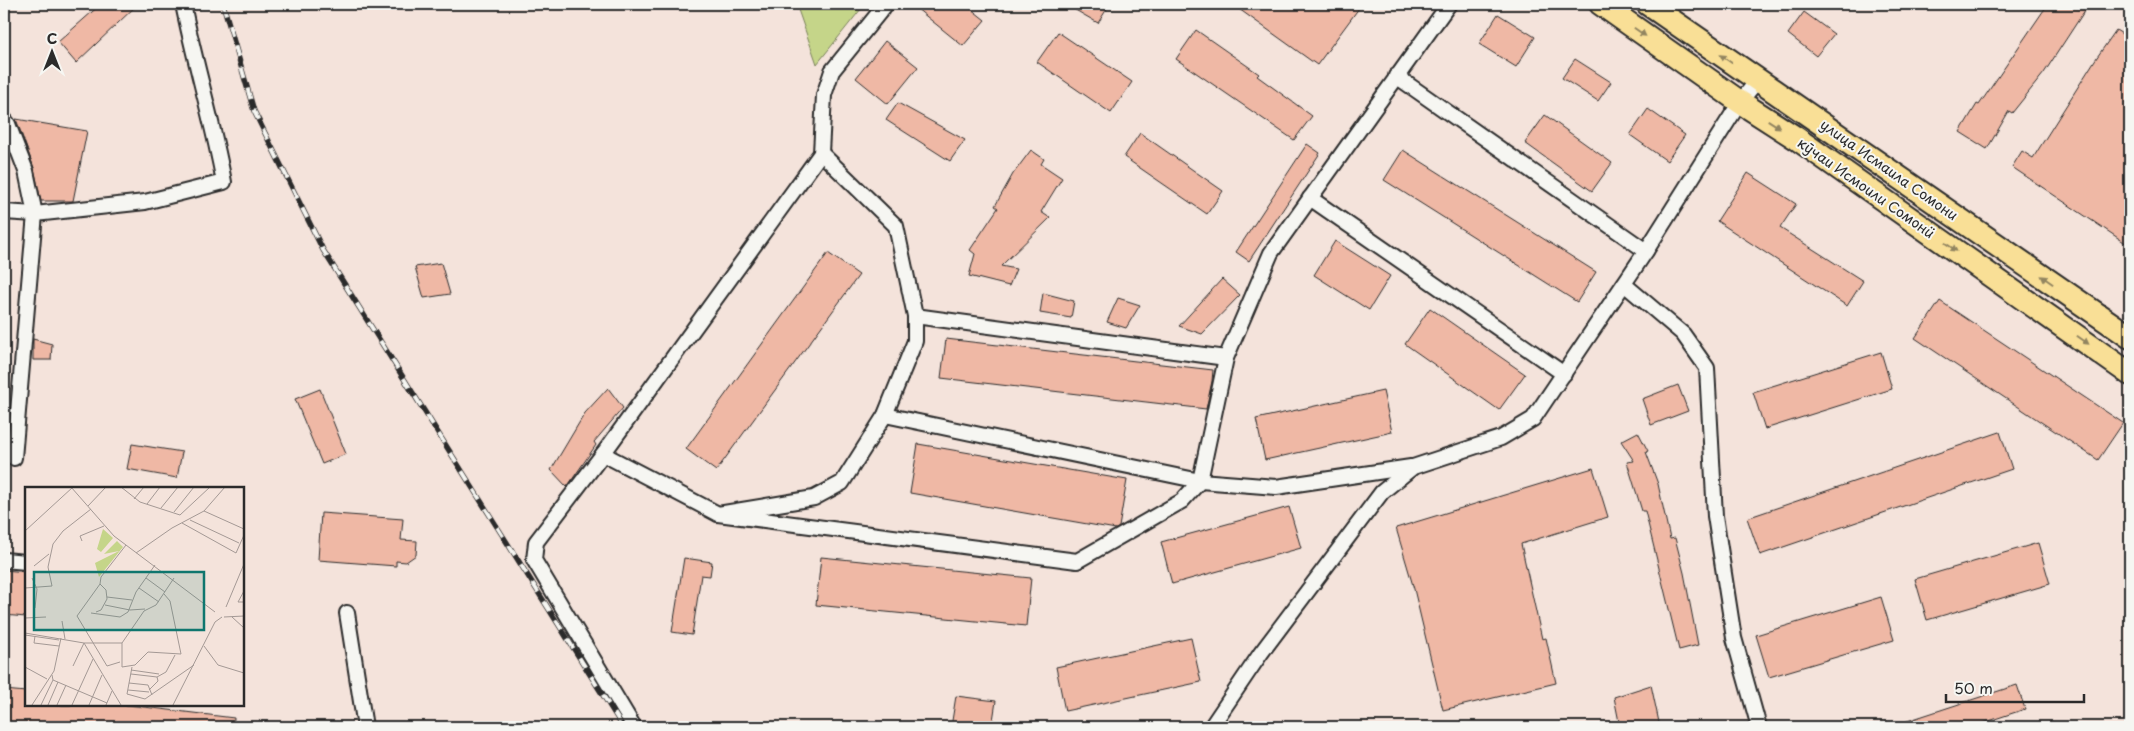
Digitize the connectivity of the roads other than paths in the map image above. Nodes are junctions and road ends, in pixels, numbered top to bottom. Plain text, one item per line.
1 (183, 4) edge
2 (886, 4) edge
3 (1449, 4) edge
4 (1601, 4) edge
5 (1648, 4) edge
6 (1396, 76) junction
7 (1757, 80) junction
8 (1740, 102) junction
9 (4, 119) edge
10 (821, 153) junction
11 (1310, 198) junction
12 (4, 212) edge
13 (35, 214) junction
14 (1646, 251) junction
15 (1624, 284) junction
16 (915, 316) junction
17 (2130, 337) edge
18 (1226, 358) junction
19 (1564, 374) junction
20 (2130, 374) edge
21 (885, 415) junction
22 (603, 454) junction
23 (14, 458) dead end
24 (1413, 467) junction
25 (1200, 481) junction
26 (718, 514) junction
27 (4, 560) edge
28 (25, 562) edge
29 (347, 613) dead end
30 (365, 727) edge
31 (634, 727) edge
32 (1211, 727) edge
33 (1759, 727) edge

1 - 13 street
2 - 10 street
3 - 6 street
4 -> 8 main road, кӯчаи Исмоили Сомонӣ
7 -> 5 main road, улица Исмаила Сомони
6 - 11 street
6 - 14 street
7 - 8 street
17 -> 7 main road, улица Исмаила Сомони
8 - 14 street
8 -> 20 main road, кӯчаи Исмоили Сомонӣ
9 - 13 street
10 - 16 street
10 - 22 street
11 - 18 street
11 - 19 street
12 - 13 street
13 - 23 street
14 - 15 street
15 - 19 street
15 - 33 street
16 - 18 street
16 - 21 street
18 - 25 street
19 - 24 street
21 - 25 street
21 - 26 street
22 - 26 street
22 - 31 street
24 - 25 street
24 - 32 street
25 - 26 street
27 - 28 street
29 - 30 street

